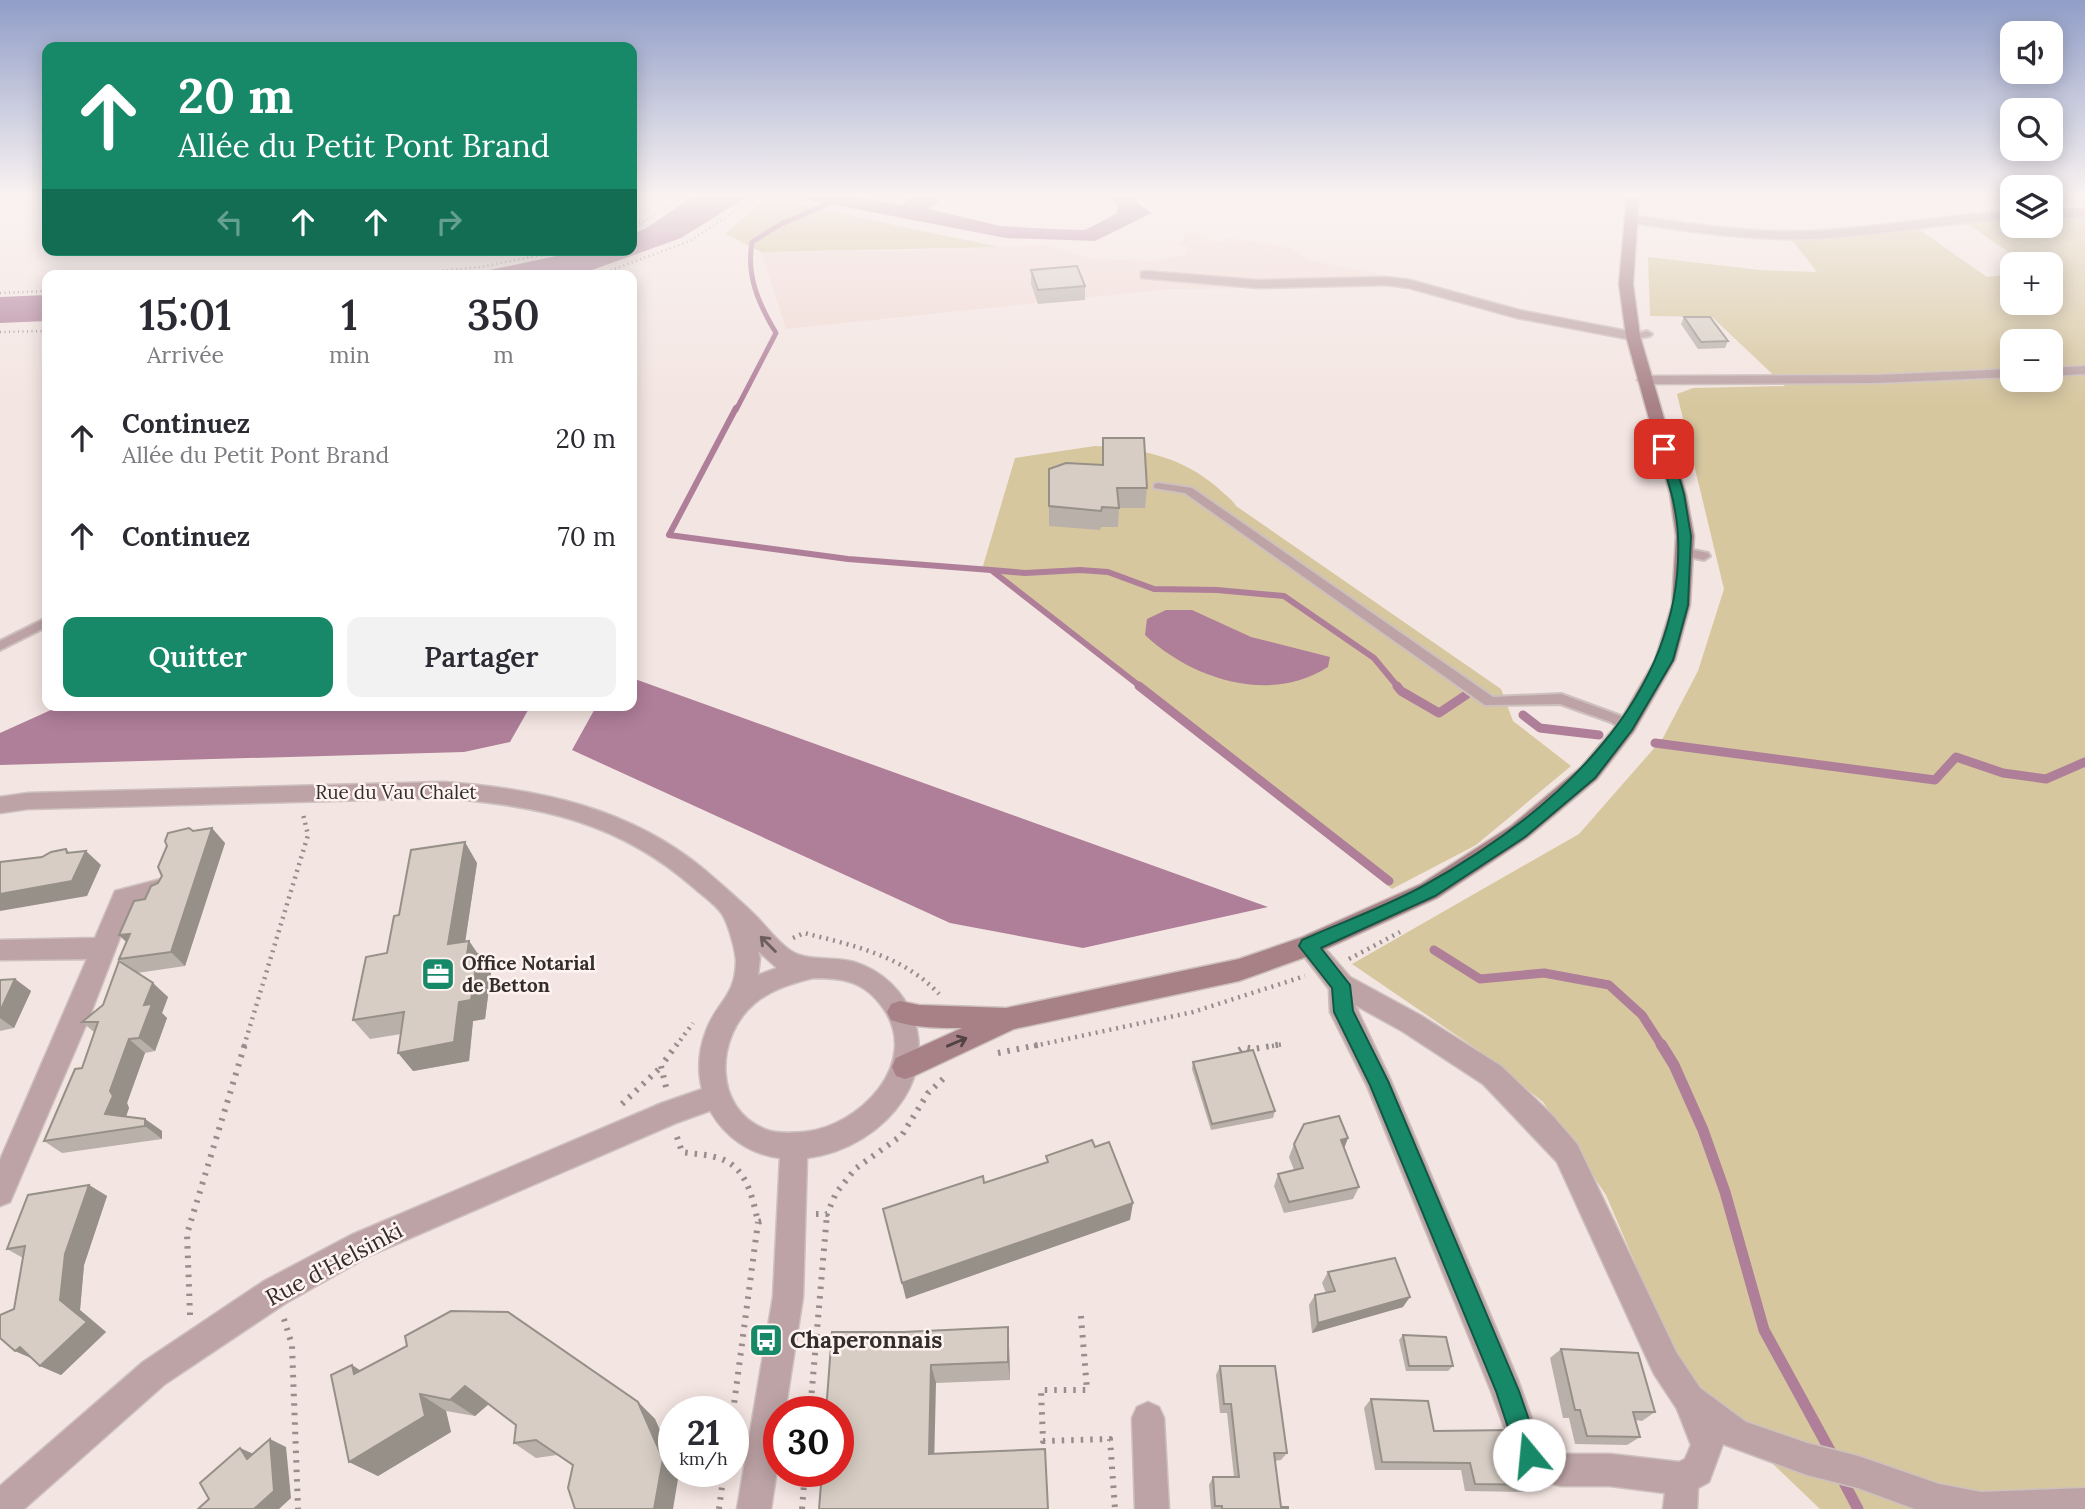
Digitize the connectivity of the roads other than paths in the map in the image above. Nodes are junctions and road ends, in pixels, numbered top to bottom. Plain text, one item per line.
1 (1631, 265) edge
2 (1146, 275) dead end
3 (1640, 335) junction
4 (2085, 370) edge
5 (2063, 371) edge
6 (2000, 374) edge
7 (1644, 380) junction
8 (1158, 486) dead end
9 (42, 624) dead end
10 (0, 646) edge
11 (1627, 726) junction
12 (0, 796) edge
13 (28, 801) junction
14 (0, 805) edge
15 (160, 888) edge
16 (732, 908) junction
17 (1308, 946) junction
18 (102, 948) junction
19 (0, 950) edge
20 (813, 967) junction
21 (1334, 976) junction
22 (743, 997) junction
23 (900, 1012) junction
24 (1011, 1018) junction
25 (905, 1066) junction
26 (714, 1097) junction
27 (794, 1146) junction
28 (0, 1192) edge
29 (1689, 1399) junction
30 (1147, 1418) dead end
31 (1681, 1494) edge
32 (1, 1505) edge
33 (2085, 1506) edge
34 (754, 1509) edge
35 (1152, 1509) edge

1 - 3 main road
2 - 3 street
3 - 7 main road
4 - 5 street
6 - 7 street
7 - 11 main road
8 - 11 lane
9 - 10 lane
11 - 17 main road
12 - 13 street, Rue du Vau Chalet
13 - 14 street, Rue du Vau Chalet
13 - 16 street, Rue du Vau Chalet
15 - 18 street
20 -> 16 street, Rue du Vau Chalet
16 - 22 street
17 - 21 street
17 - 24 main road
18 - 19 street
18 - 28 street
20 - 22 street
20 - 23 street
21 - 29 street
21 - 31 street
22 - 26 street
23 - 24 main road
23 - 25 street
25 -> 24 main road
25 - 27 street
26 - 27 street
26 - 32 street, Rue d'Helsinki
27 - 34 street
29 - 31 street
29 - 33 street
30 - 35 street

